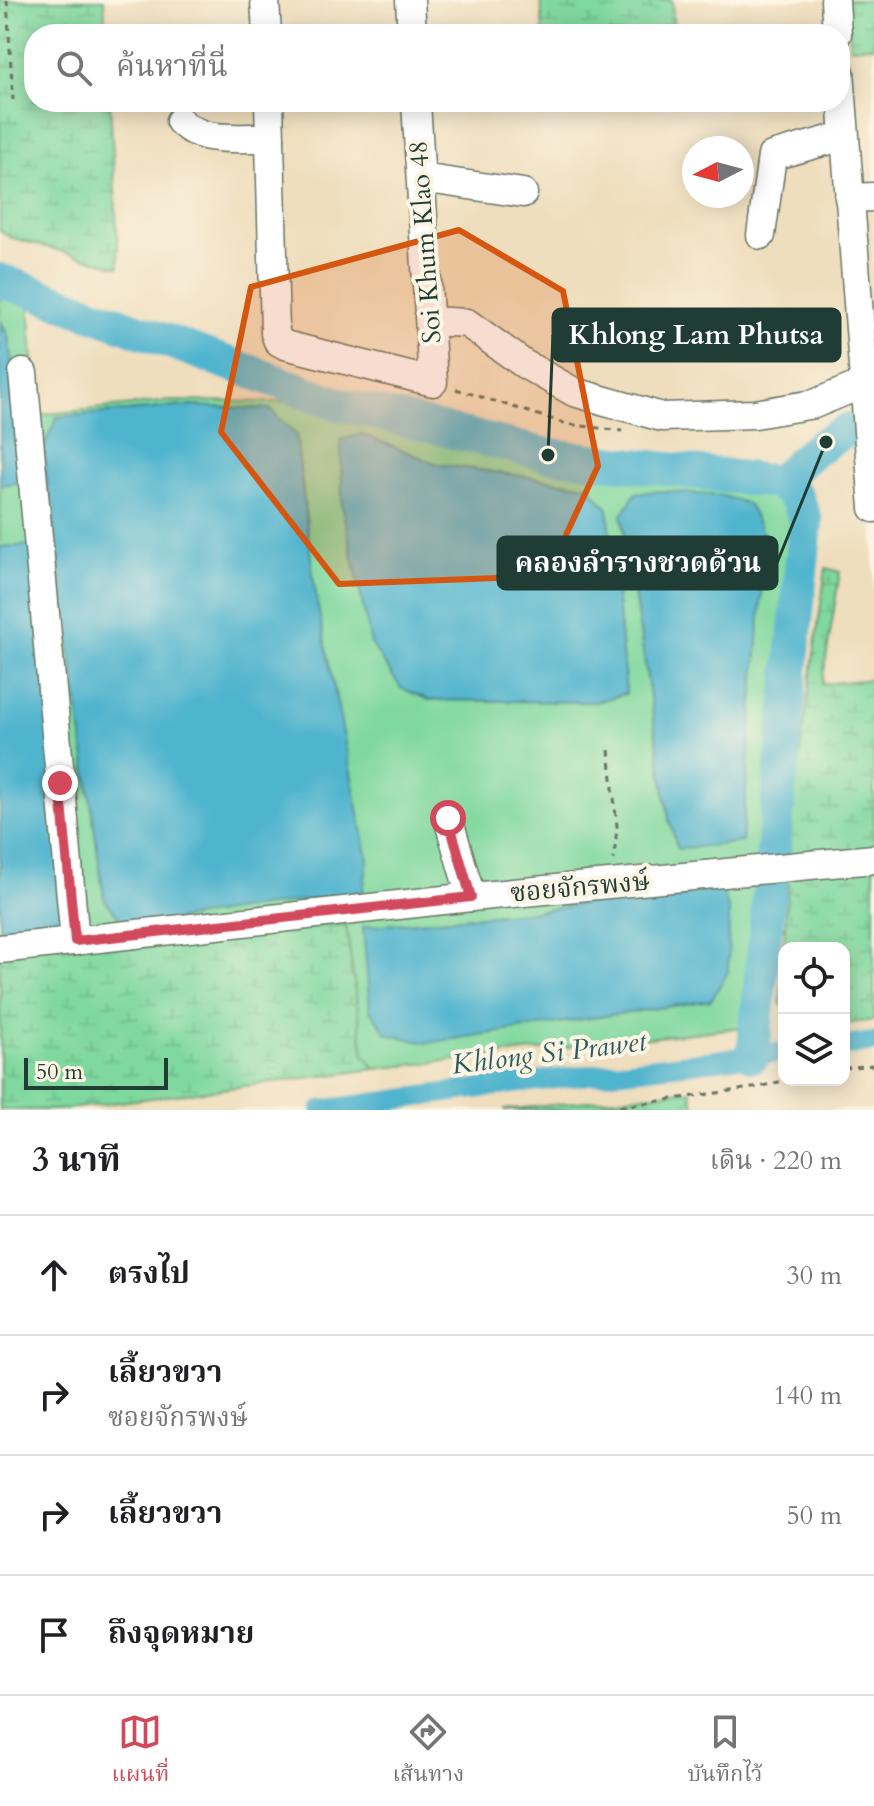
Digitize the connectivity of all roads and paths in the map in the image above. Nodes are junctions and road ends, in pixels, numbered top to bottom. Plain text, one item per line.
1 (7, 0) edge
2 (265, 0) edge
3 (410, 0) edge
4 (835, 0) edge
5 (266, 24) edge
6 (411, 24) edge
7 (836, 24) edge
8 (13, 100) dead end
9 (269, 112) edge
10 (417, 112) edge
11 (842, 112) edge
12 (180, 121) dead end
13 (844, 136) junction
14 (270, 138) junction
15 (421, 178) junction
16 (523, 193) dead end
17 (862, 198) edge
18 (761, 235) dead end
19 (430, 321) junction
20 (23, 373) dead end
21 (865, 383) junction
22 (874, 508) edge
23 (609, 750) dead end
24 (448, 818) dead end
25 (874, 859) edge
26 (610, 884) junction
27 (471, 897) junction
28 (75, 941) junction
29 (0, 949) edge
30 (874, 1065) edge
31 (850, 1067) edge
32 (778, 1082) edge
33 (596, 1110) edge

1 - 8 path
2 - 5 street
3 - 6 street
4 - 7 street
9 - 14 street
10 - 15 street, Soi Khum Klao 48
11 - 13 street
12 - 14 street
13 - 17 street
13 - 18 street
14 - 19 street, Soi Khum Klao 48
15 - 16 street
15 - 19 street, Soi Khum Klao 48
17 - 21 street
19 - 21 street
20 - 28 street
21 - 22 street
23 - 26 path
24 - 27 street
25 - 26 street, ซอยจักรพงษ์
26 - 27 street, ซอยจักรพงษ์
27 - 28 street, ซอยจักรพงษ์
28 - 29 street, ซอยจักรพงษ์
30 - 31 path
32 - 33 path

